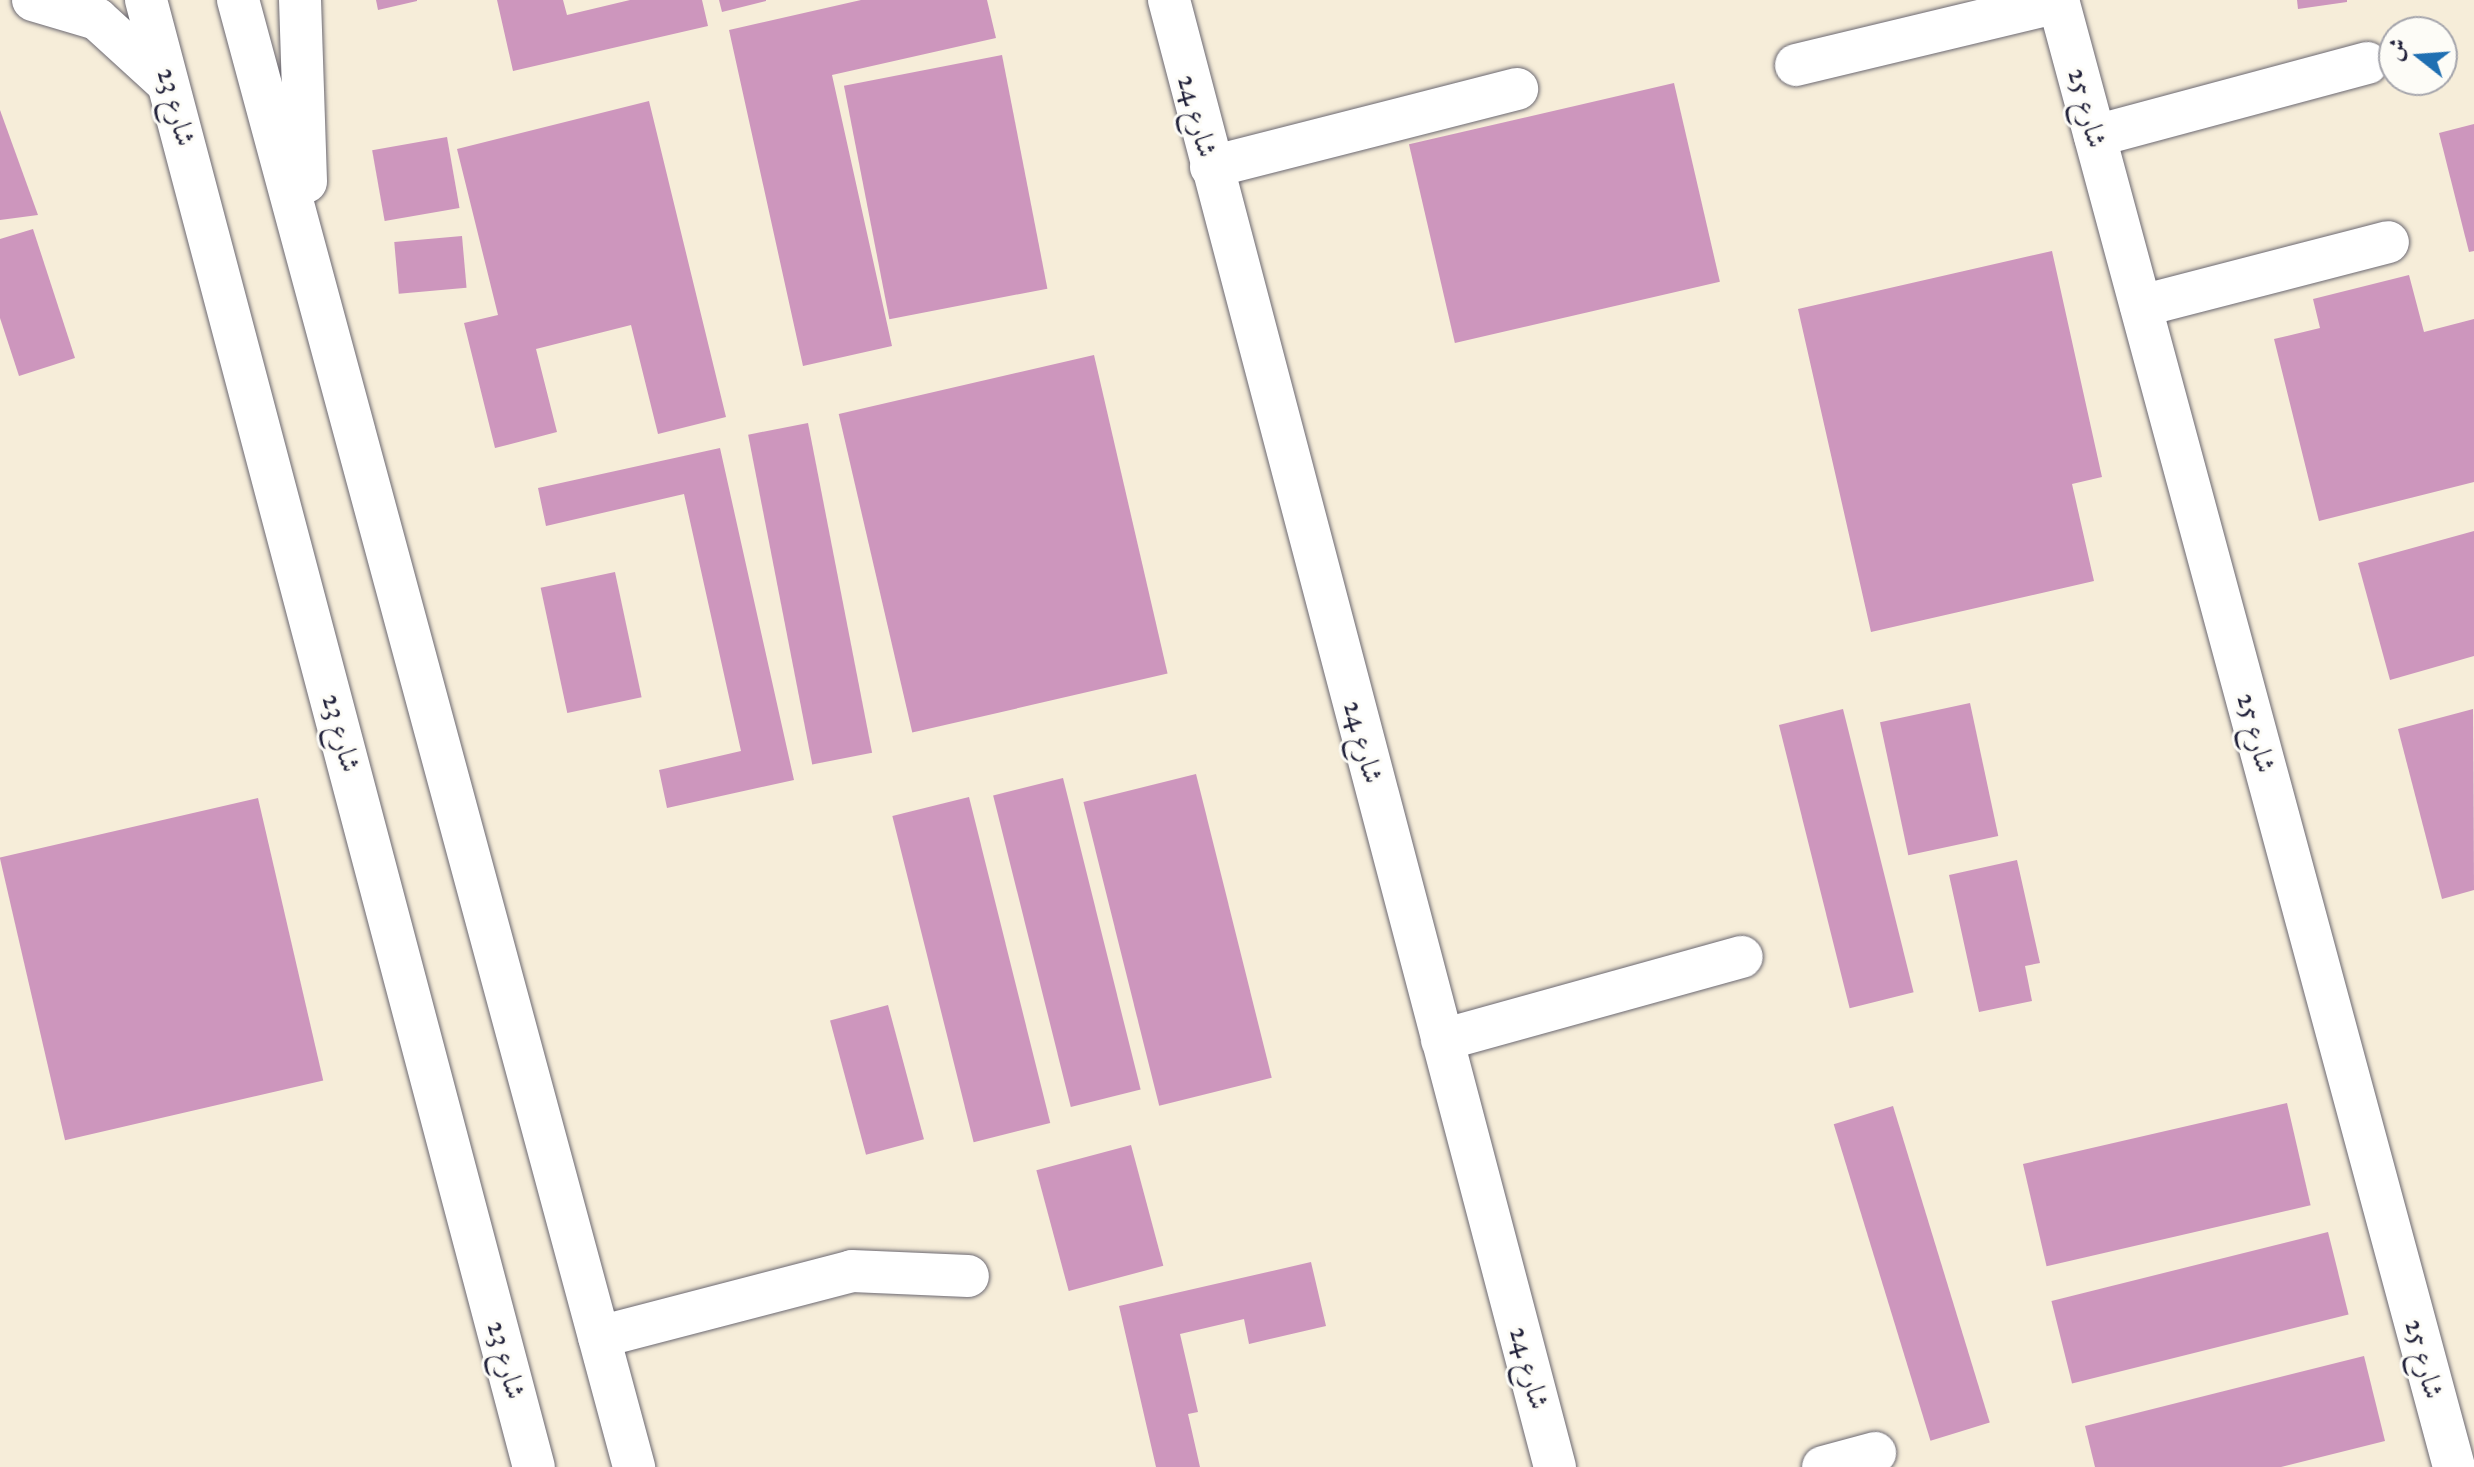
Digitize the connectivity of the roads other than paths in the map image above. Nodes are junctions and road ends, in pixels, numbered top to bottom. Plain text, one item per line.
1 (33, 0) edge
2 (146, 0) edge
3 (238, 0) edge
4 (300, 0) edge
5 (2058, 1) edge
6 (1167, 6) edge
7 (2367, 63) dead end
8 (1796, 65) dead end
9 (171, 87) junction
10 (1517, 89) dead end
11 (2095, 136) junction
12 (1211, 167) junction
13 (2388, 242) dead end
14 (310, 255) junction
15 (2141, 306) junction
16 (1742, 957) dead end
17 (1442, 1040) junction
18 (968, 1276) dead end
19 (599, 1337) junction
20 (1875, 1453) dead end
21 (534, 1467) edge
22 (634, 1467) edge
23 (1555, 1467) edge
24 (1823, 1467) edge
25 (2454, 1467) edge

1 - 9 street
2 - 9 street, شارع 23
3 - 14 street
4 - 14 street
5 - 8 street
5 - 11 street, شارع 25
6 - 12 street, شارع 24
7 - 11 street
9 - 21 street, شارع 23
10 - 12 street
11 - 15 street, شارع 25
12 - 17 street, شارع 24
13 - 15 street
14 - 19 street
15 - 25 street, شارع 25
16 - 17 street
17 - 23 street, شارع 24
18 - 19 street
19 - 22 street
20 - 24 street

